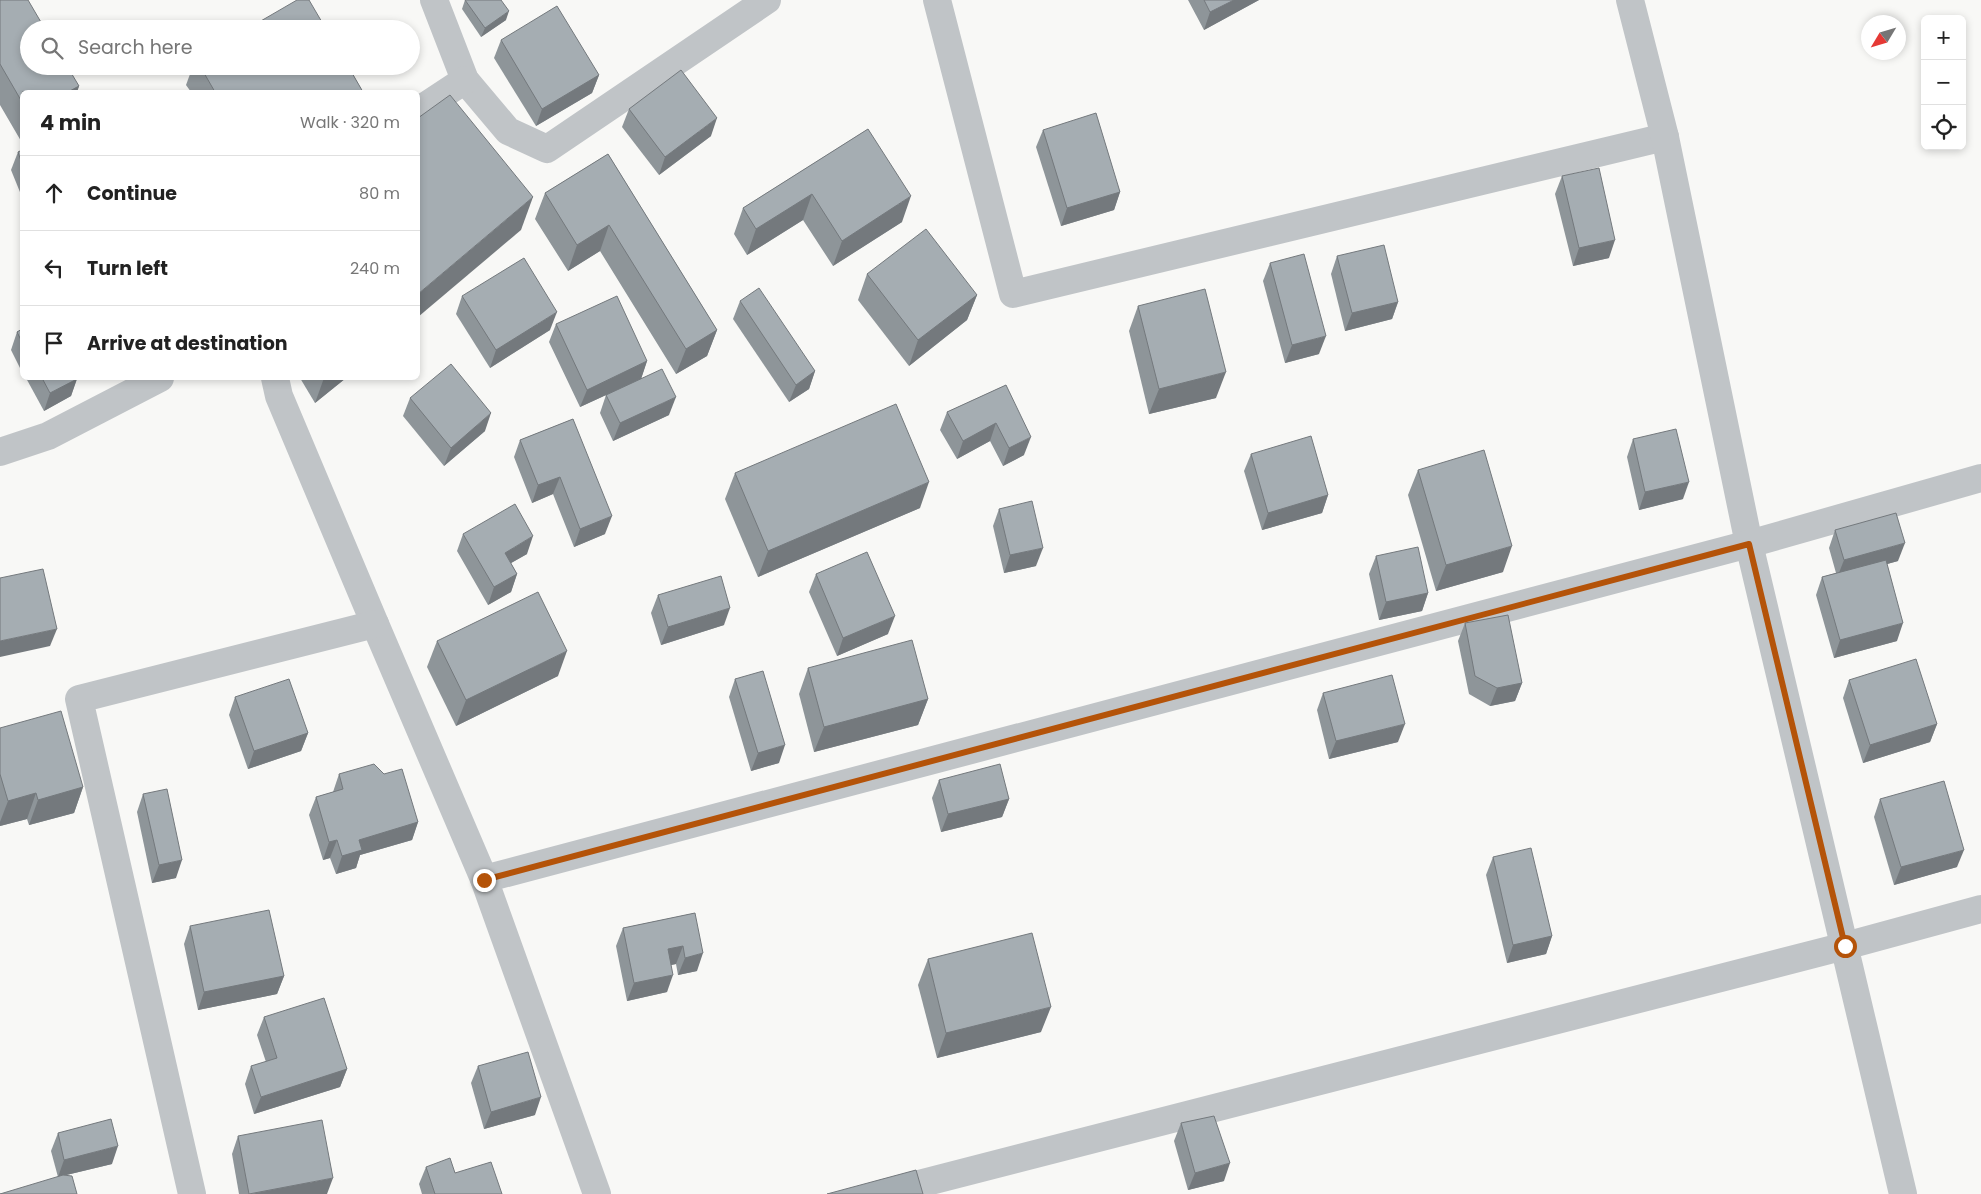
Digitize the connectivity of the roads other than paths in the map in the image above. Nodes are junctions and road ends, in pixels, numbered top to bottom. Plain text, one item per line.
1 (434, 0) edge
2 (767, 0) edge
3 (937, 0) edge
4 (1630, 0) edge
5 (465, 80) junction
6 (420, 110) edge
7 (1665, 138) junction
8 (156, 380) edge
9 (275, 380) edge
10 (0, 452) edge
11 (1981, 478) edge
12 (1749, 544) junction
13 (375, 624) junction
14 (484, 880) junction
15 (1981, 909) edge
16 (1845, 946) junction
17 (192, 1194) edge
18 (597, 1194) edge
19 (880, 1194) edge
20 (1903, 1194) edge

1 - 5 street
2 - 5 street
3 - 7 street
4 - 7 street
5 - 6 street
7 - 12 street
8 - 10 street
9 - 13 street
11 - 12 street
12 - 14 street
12 - 16 street
13 - 14 street
13 - 17 street
14 - 18 street
15 - 16 street
16 - 19 street
16 - 20 street

